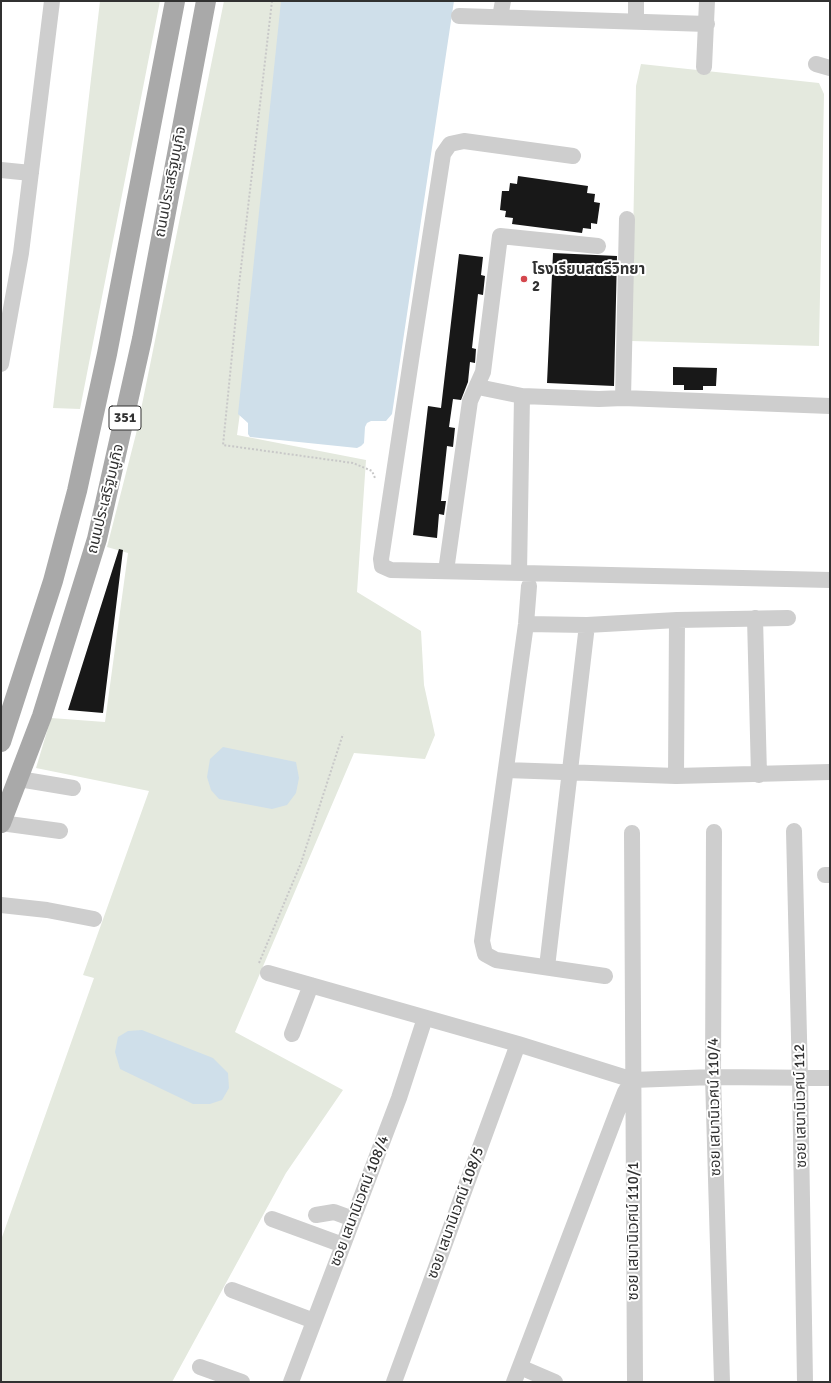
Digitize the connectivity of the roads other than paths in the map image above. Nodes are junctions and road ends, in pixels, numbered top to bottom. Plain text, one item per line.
1 (52, 1) edge
2 (175, 1) edge
3 (206, 1) edge
4 (503, 1) edge
5 (636, 1) edge
6 (707, 1) edge
7 (459, 16) dead end
8 (500, 17) junction
9 (636, 21) junction
10 (707, 24) junction
11 (704, 67) dead end
12 (573, 156) dead end
13 (1, 170) edge
14 (31, 173) junction
15 (627, 219) dead end
16 (598, 246) dead end
17 (1, 364) edge
18 (478, 387) junction
19 (522, 396) junction
20 (623, 398) junction
21 (830, 406) edge
22 (446, 571) junction
23 (519, 573) junction
24 (830, 580) edge
25 (529, 586) dead end
26 (755, 618) junction
27 (788, 618) dead end
28 (677, 620) junction
29 (526, 624) junction
30 (587, 625) junction
31 (1, 742) edge
32 (506, 770) junction
33 (830, 772) edge
34 (569, 773) junction
35 (759, 775) junction
36 (676, 776) junction
37 (19, 779) junction
38 (73, 788) dead end
39 (1, 823) edge
40 (60, 831) dead end
41 (794, 831) dead end
42 (714, 832) dead end
43 (632, 833) dead end
44 (1, 906) edge
45 (94, 919) dead end
46 (547, 967) junction
47 (263, 969) road end
48 (605, 976) dead end
49 (311, 985) junction
50 (425, 1018) junction
51 (292, 1034) dead end
52 (518, 1044) junction
53 (713, 1077) junction
54 (800, 1078) junction
55 (830, 1078) edge
56 (633, 1080) junction
57 (316, 1215) dead end
58 (272, 1219) dead end
59 (353, 1219) junction
60 (343, 1245) junction
61 (232, 1290) dead end
62 (314, 1321) junction
63 (200, 1366) dead end
64 (517, 1375) edge
65 (223, 1379) edge
66 (242, 1382) edge
67 (291, 1382) edge
68 (394, 1382) edge
69 (555, 1382) edge
70 (635, 1382) edge
71 (722, 1382) edge
72 (805, 1382) edge

1 - 14 street
2 - 31 main road, ถนนประเสริฐมนูกิจ / 351
3 - 37 main road, ถนนประเสริฐมนูกิจ / 351
4 - 8 street
5 - 9 street
6 - 10 street
7 - 8 street
8 - 9 street
9 - 10 street
10 - 11 street
12 - 22 street
13 - 14 street
14 - 17 street
15 - 20 street
16 - 18 street
18 - 19 street
18 - 22 street
19 - 20 street
19 - 23 street
20 - 21 street
22 - 23 street
23 - 24 street
25 - 29 street
26 - 27 street
26 - 28 street
26 - 35 street
28 - 30 street
28 - 36 street
29 - 30 street
29 - 32 street
30 - 34 street
32 - 34 street
32 - 46 street
33 - 35 street
34 - 36 street
34 - 46 street
35 - 36 street
37 - 38 street
37 - 39 main road, ถนนประเสริฐมนูกิจ / 351
39 - 40 street
41 - 54 street, ซอย เสนานิเวศน์ 112
42 - 53 street, ซอย เสนานิเวศน์ 110/4
43 - 56 street, ซอย เสนานิเวศน์ 110/1
44 - 45 street
46 - 48 street
47 - 49 street
49 - 50 street
49 - 51 street
50 - 52 street
50 - 59 street, ซอย เสนานิเวศน์ 108/4
52 - 56 street
52 - 68 street, ซอย เสนานิเวศน์ 108/5
53 - 54 street
53 - 56 street
53 - 71 street, ซอย เสนานิเวศน์ 110/4
54 - 55 street
54 - 72 street, ซอย เสนานิเวศน์ 112
56 - 64 street
56 - 70 street, ซอย เสนานิเวศน์ 110/1
57 - 59 street
58 - 60 street
59 - 60 street, ซอย เสนานิเวศน์ 108/4
60 - 62 street, ซอย เสนานิเวศน์ 108/4
61 - 62 street
62 - 67 street, ซอย เสนานิเวศน์ 108/4
63 - 65 street
64 - 69 street
65 - 66 street

